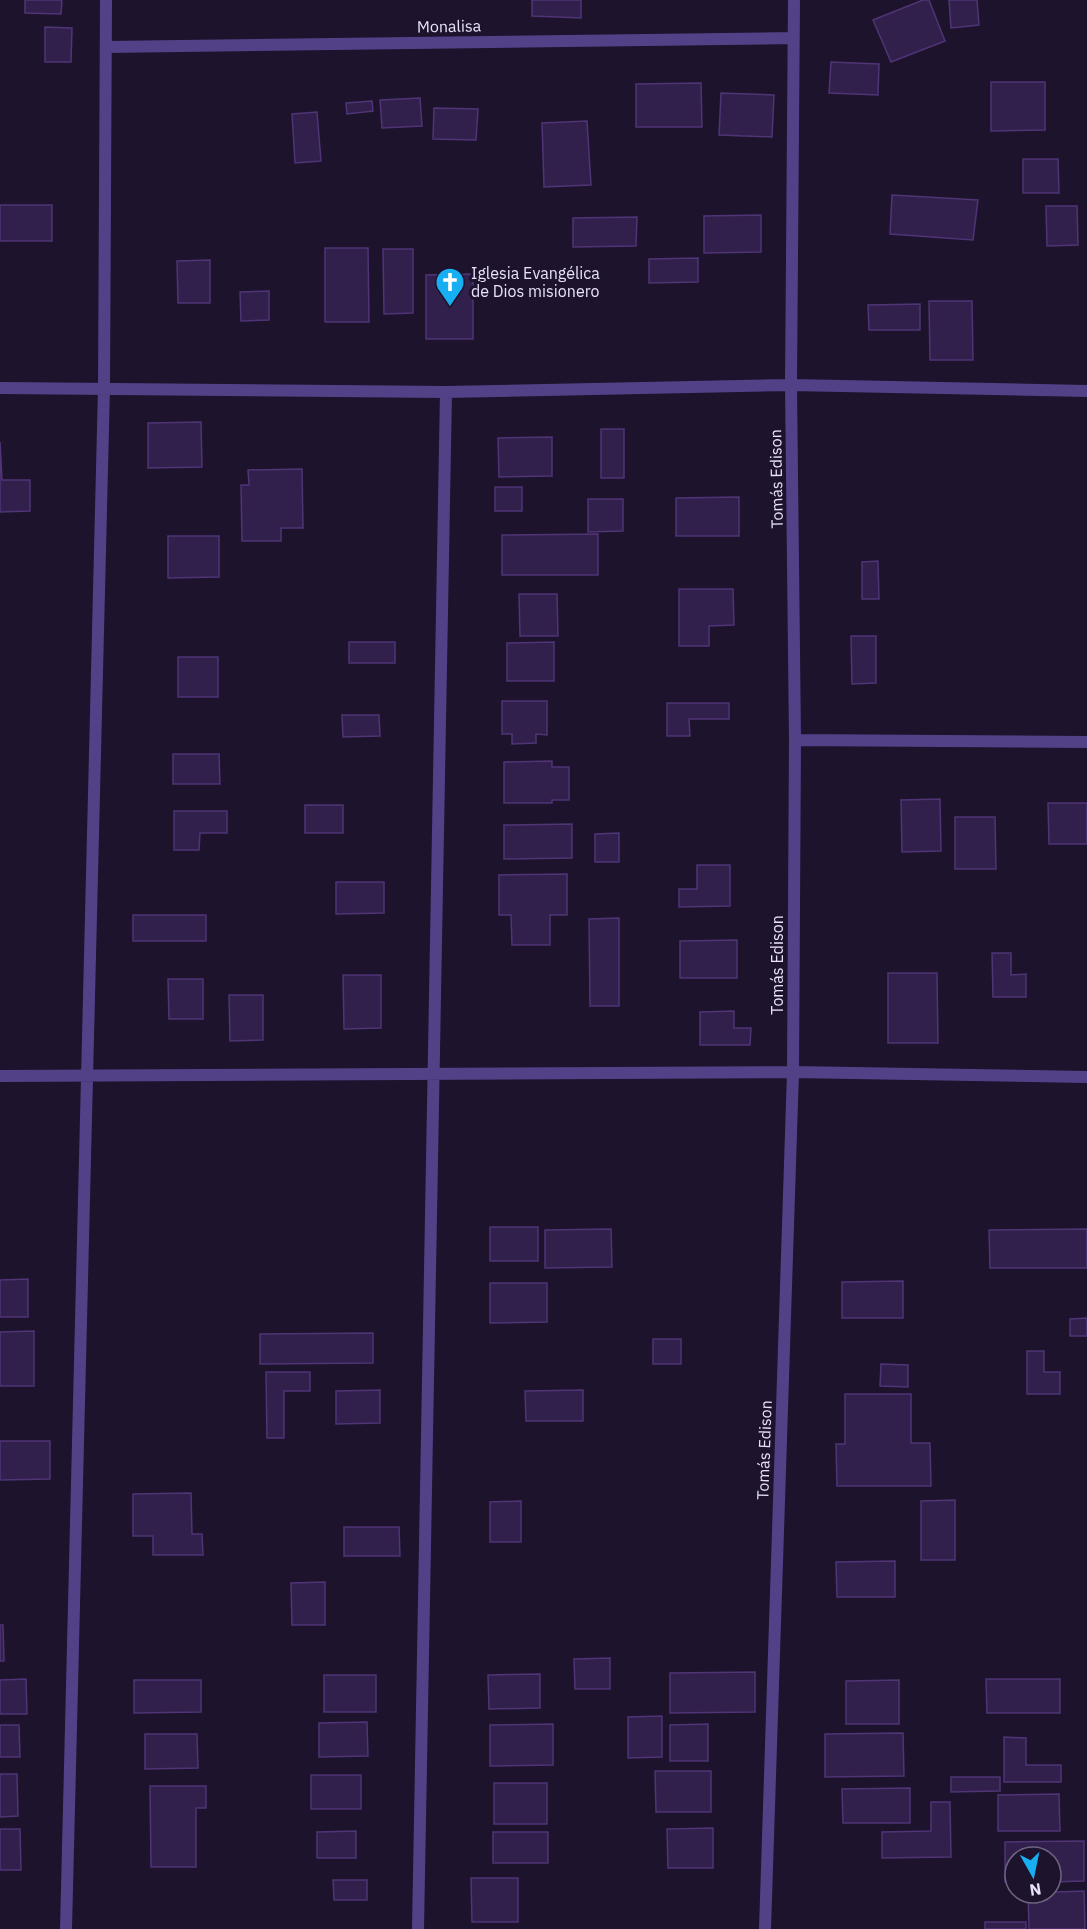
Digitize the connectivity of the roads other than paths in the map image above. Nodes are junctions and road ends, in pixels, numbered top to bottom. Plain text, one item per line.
1 (106, 0) edge
2 (794, 0) edge
3 (793, 38) junction
4 (106, 47) junction
5 (791, 385) junction
6 (0, 388) edge
7 (104, 388) junction
8 (1087, 391) edge
9 (446, 392) junction
10 (795, 740) junction
11 (1087, 742) edge
12 (793, 1072) junction
13 (87, 1075) junction
14 (0, 1076) edge
15 (435, 1076) junction
16 (1087, 1077) edge
17 (66, 1929) edge
18 (418, 1929) edge
19 (765, 1929) edge

1 - 4 street
2 - 3 street, Tomás Edison
3 - 4 street, Monalisa
3 - 5 street, Tomás Edison
4 - 7 street
5 - 8 street
5 - 9 street
5 - 10 street, Tomás Edison
6 - 7 street
7 - 9 street
7 - 13 street
9 - 15 street
10 - 11 street
10 - 12 street, Tomás Edison
12 - 15 street
12 - 16 street
12 - 19 street, Tomás Edison
13 - 14 street
13 - 15 street
13 - 17 street
15 - 18 street

